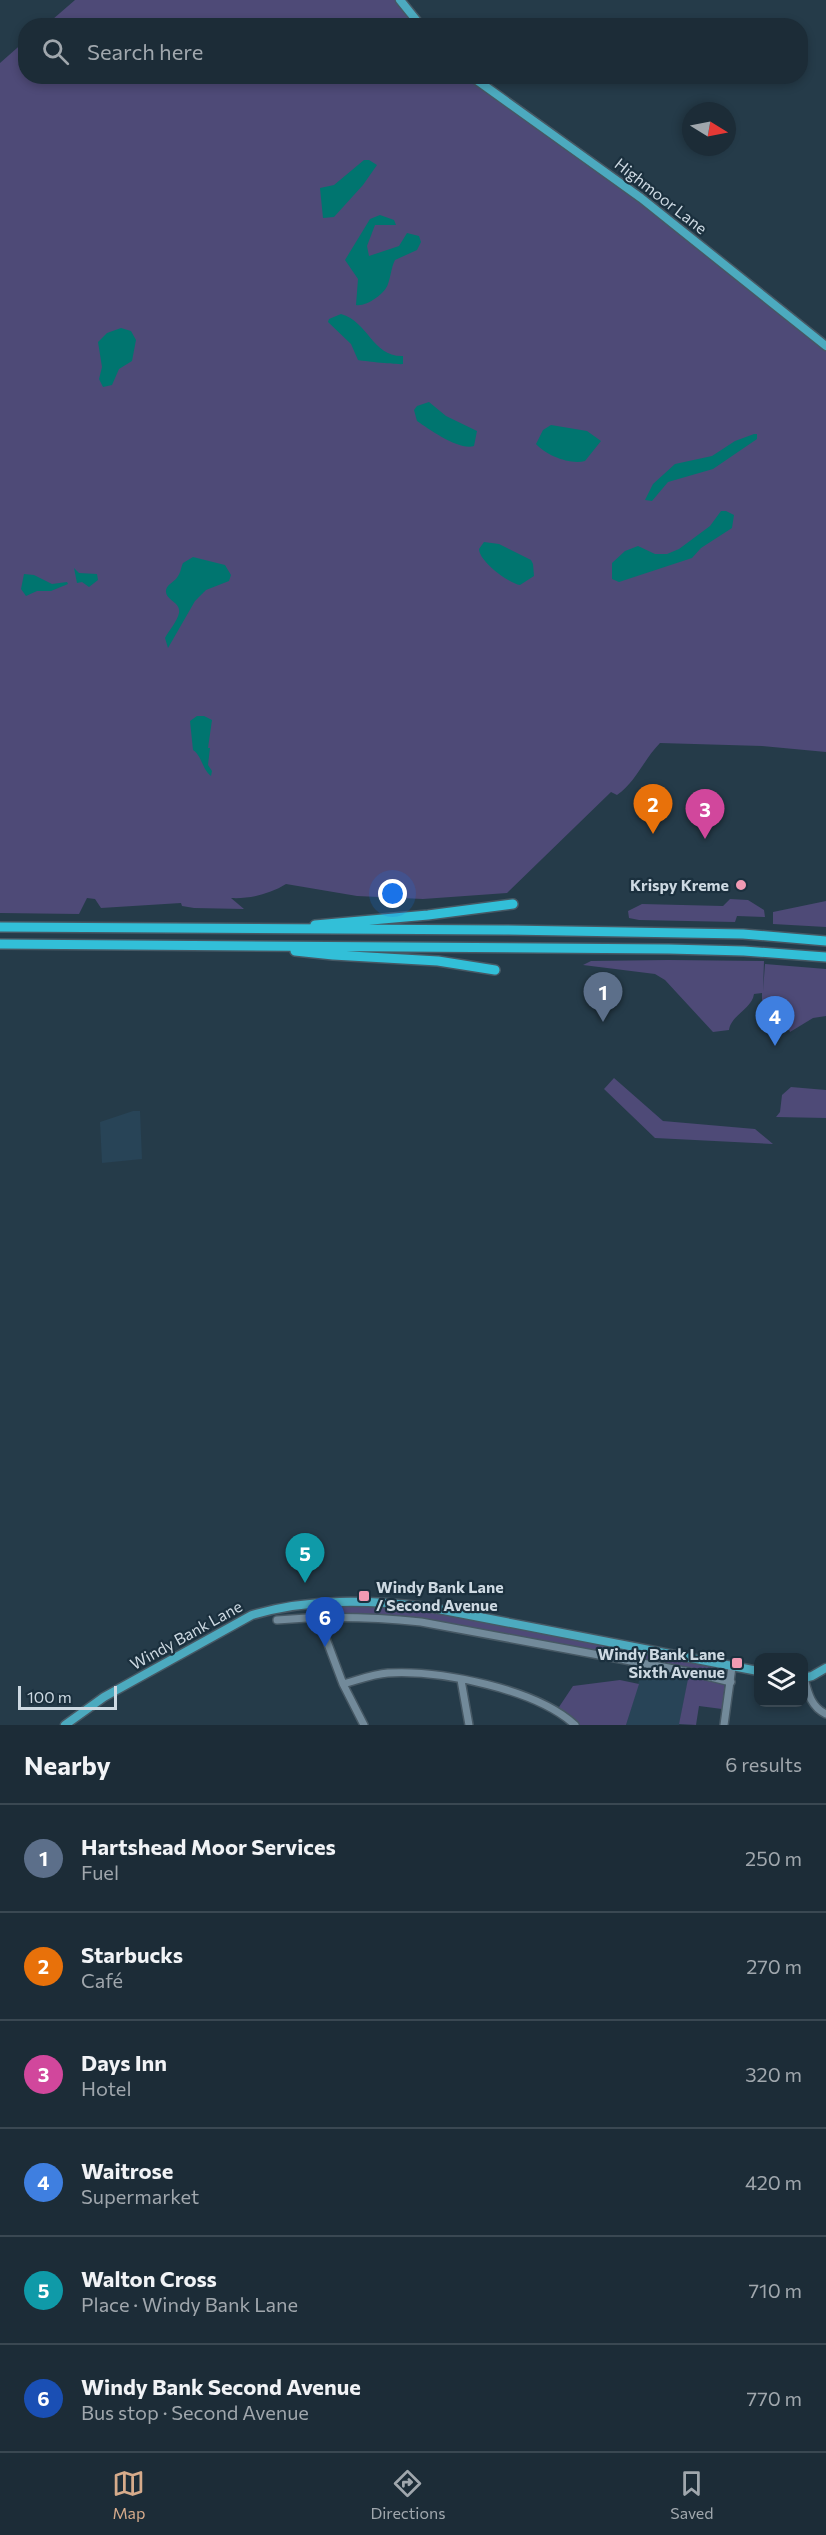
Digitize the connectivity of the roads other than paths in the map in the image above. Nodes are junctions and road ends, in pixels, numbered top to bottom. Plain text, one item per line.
1 (400, 0) edge
2 (415, 18) edge
3 (482, 84) edge
4 (826, 346) edge
5 (513, 904) dead end
6 (0, 927) edge
7 (259, 929) junction
8 (826, 940) edge
9 (0, 944) edge
10 (251, 945) junction
11 (826, 957) edge
12 (495, 970) dead end
13 (313, 1604) junction
14 (317, 1616) junction
15 (277, 1620) dead end
16 (732, 1667) junction
17 (826, 1668) edge
18 (754, 1670) edge
19 (808, 1677) edge
20 (461, 1680) junction
21 (731, 1682) junction
22 (343, 1684) junction
23 (808, 1692) edge
24 (826, 1714) edge
25 (65, 1725) edge
26 (364, 1725) edge
27 (469, 1725) edge
28 (575, 1725) edge
29 (724, 1725) edge

1 - 2 main road
3 - 4 main road, Highmoor Lane
5 - 7 highway
6 - 7 highway
7 - 8 highway
9 - 10 highway
10 - 11 highway
10 - 12 highway
13 - 14 street
13 - 16 main road, Windy Bank Lane
13 - 25 main road, Windy Bank Lane
14 - 15 street
14 - 21 street
14 - 22 street
16 - 18 main road, Windy Bank Lane
16 - 21 street
17 - 19 main road
20 - 22 street
20 - 27 street
20 - 28 street
21 - 29 street
22 - 26 street
23 - 24 street

